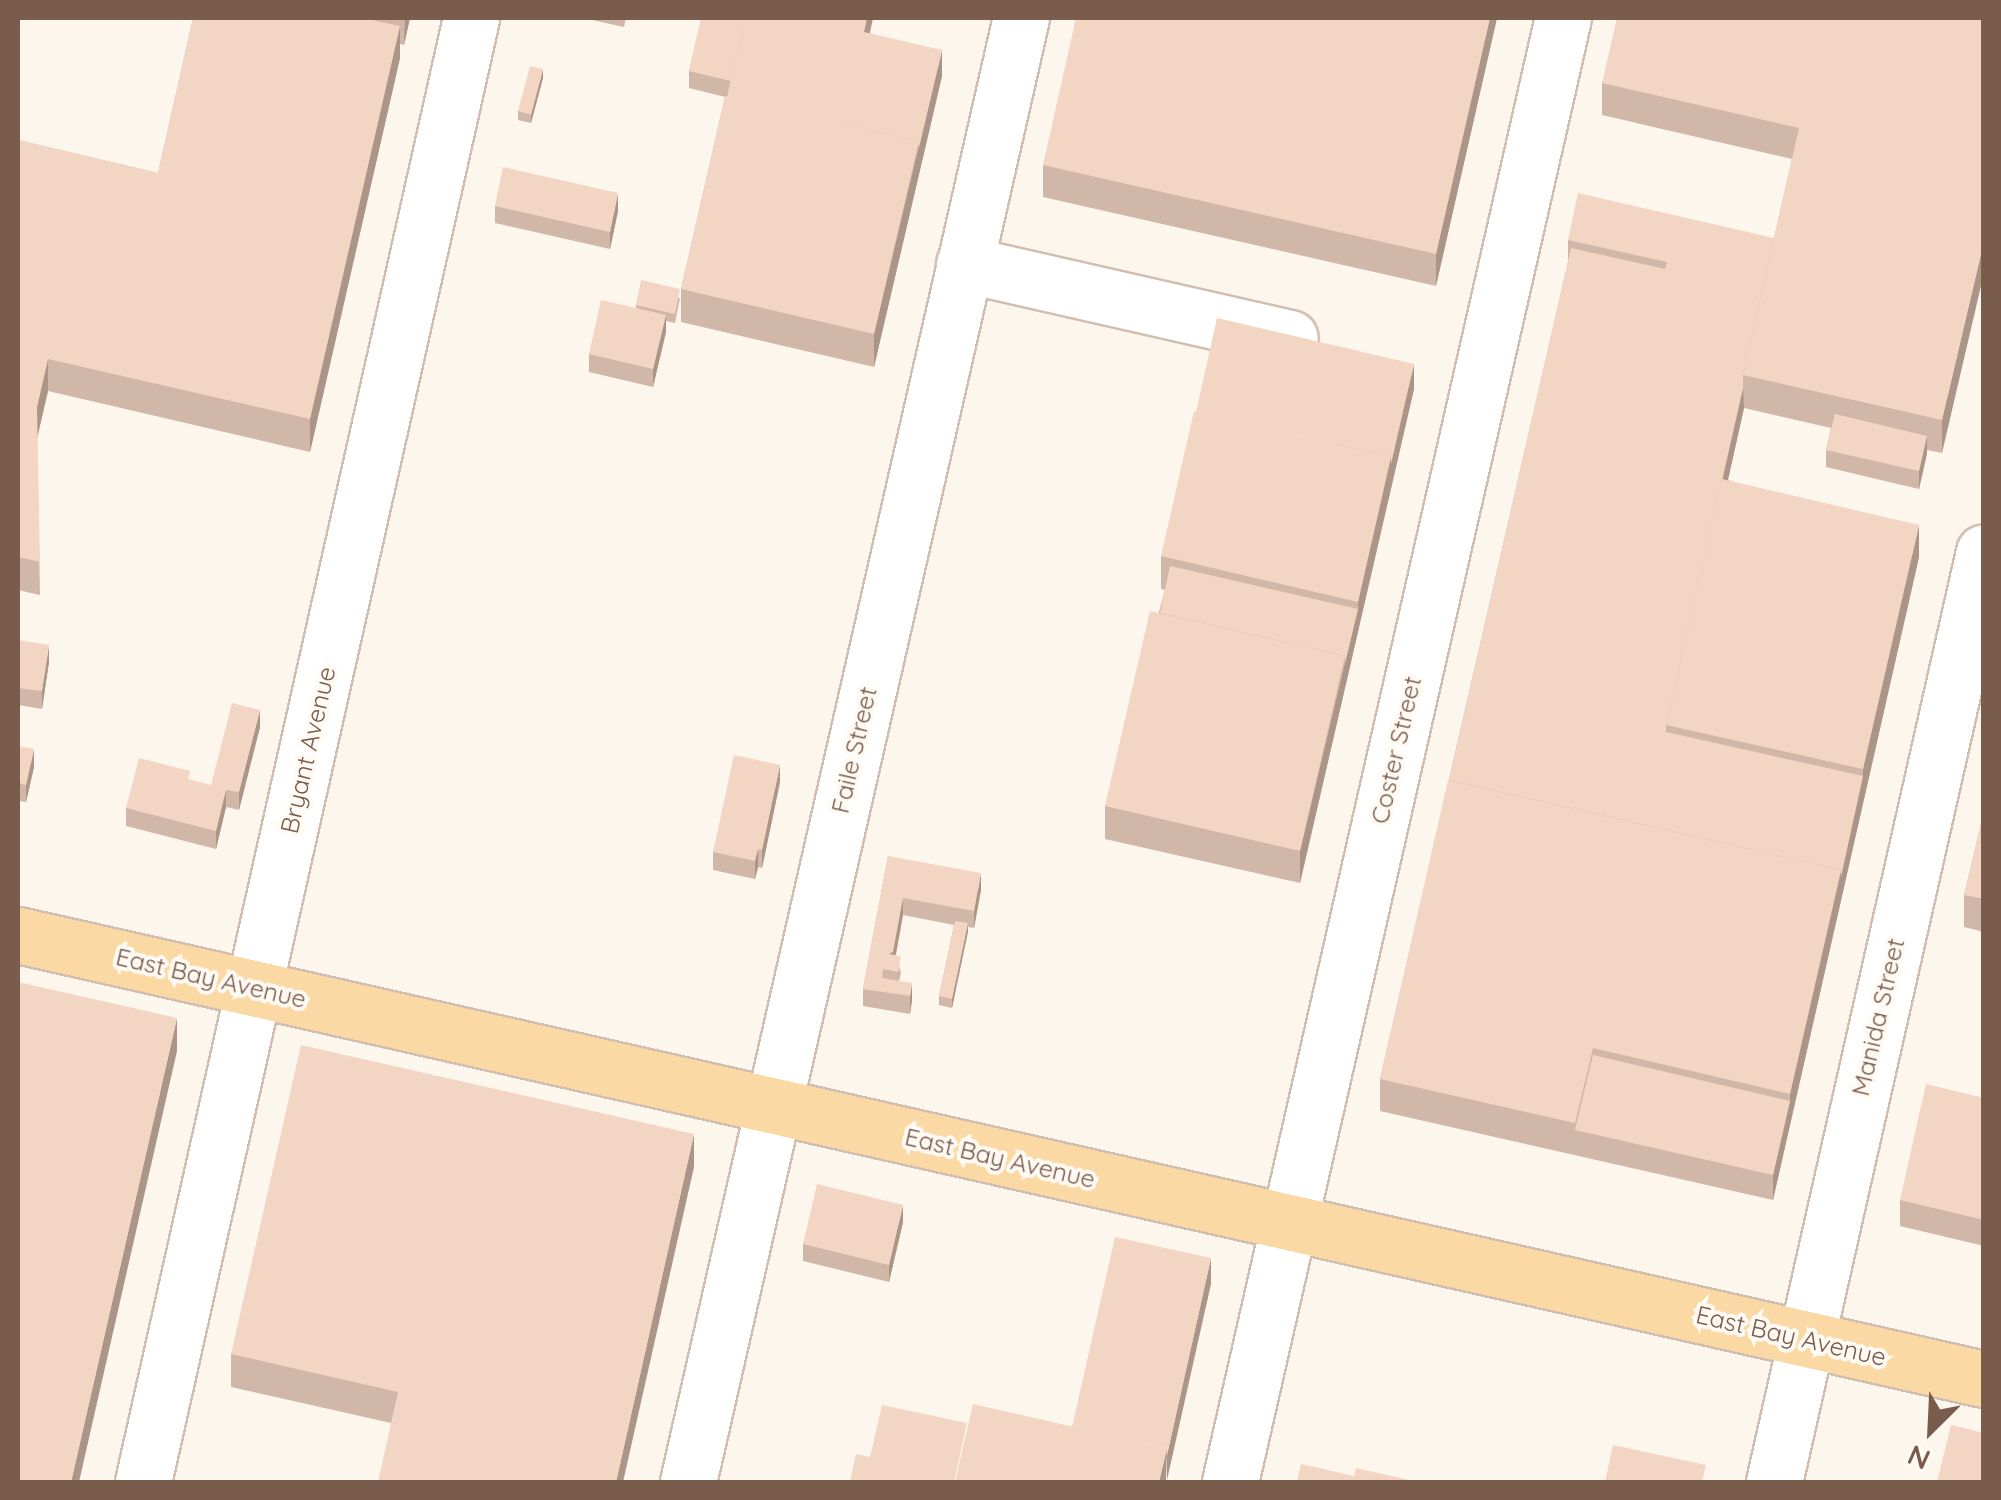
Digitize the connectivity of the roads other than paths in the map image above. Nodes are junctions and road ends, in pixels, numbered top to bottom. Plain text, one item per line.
1 (471, 18) edge
2 (1021, 18) edge
3 (1562, 18) edge
4 (964, 264) junction
5 (1344, 350) edge
6 (1984, 552) edge
7 (18, 934) edge
8 (254, 987) junction
9 (773, 1106) junction
10 (1288, 1222) junction
11 (1805, 1339) junction
12 (1984, 1379) edge
13 (143, 1482) edge
14 (688, 1482) edge
15 (1230, 1482) edge
16 (1774, 1482) edge

1 - 8 street, Bryant Avenue
2 - 4 street, Faile Street
3 - 10 street, Coster Street
4 - 5 street
4 - 9 street, Faile Street
6 - 11 street, Manida Street
7 - 8 main road, East Bay Avenue
8 - 9 main road, East Bay Avenue
8 - 13 street, Bryant Avenue
9 - 10 main road, East Bay Avenue
9 - 14 street, Faile Street
10 - 11 main road, East Bay Avenue
10 - 15 street, Coster Street
11 - 12 main road, East Bay Avenue
11 - 16 street, Manida Street

